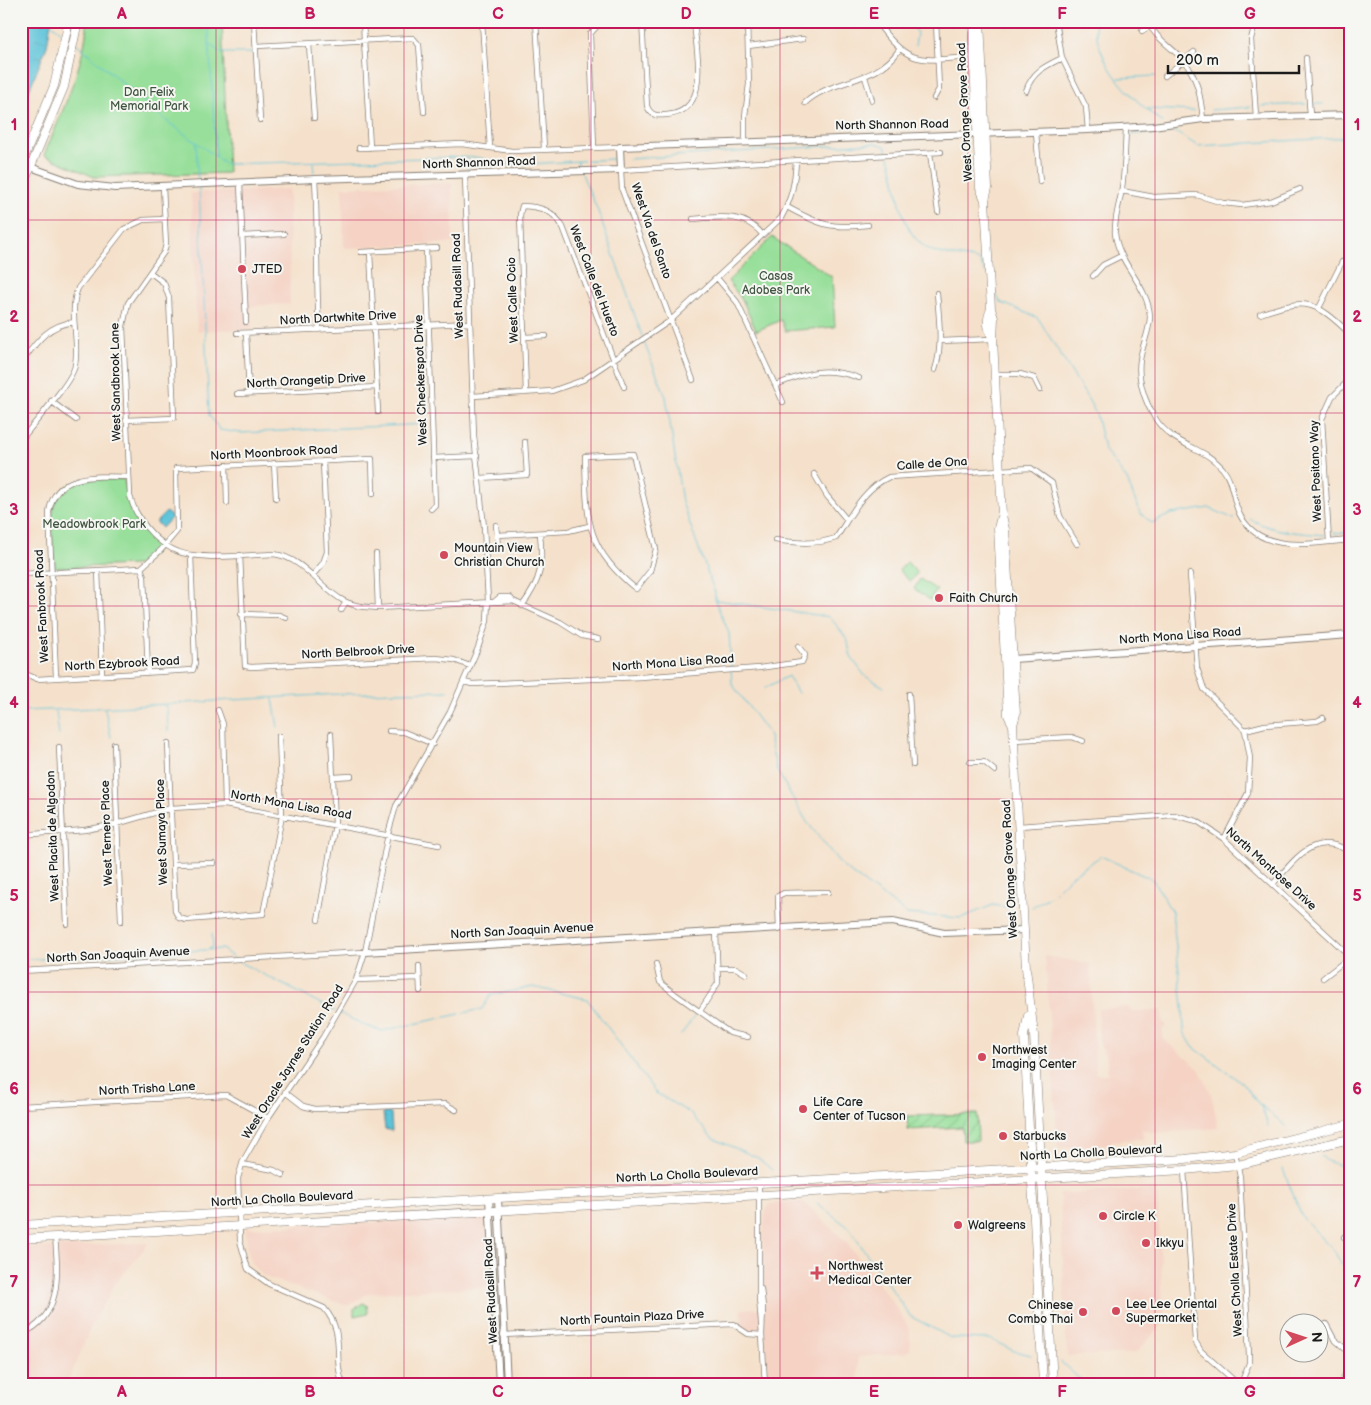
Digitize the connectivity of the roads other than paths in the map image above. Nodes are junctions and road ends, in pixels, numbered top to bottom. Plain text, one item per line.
1 (78, 21) edge
2 (254, 21) edge
3 (363, 21) edge
4 (482, 21) edge
5 (536, 21) edge
6 (638, 21) edge
7 (642, 21) edge
8 (694, 21) edge
9 (747, 21) edge
10 (876, 21) edge
11 (936, 21) edge
12 (972, 21) edge
13 (980, 21) edge
14 (1056, 21) edge
15 (68, 23) edge
16 (1148, 24) edge
17 (1255, 24) dead end
18 (1142, 30) dead end
19 (804, 38) dead end
20 (364, 40) junction
21 (309, 44) junction
22 (256, 46) junction
23 (748, 46) junction
24 (899, 50) junction
25 (1194, 52) dead end
26 (974, 57) junction
27 (1062, 58) junction
28 (1306, 58) dead end
29 (938, 59) junction
30 (1184, 61) junction
31 (1165, 76) dead end
32 (865, 77) junction
33 (1026, 91) dead end
34 (934, 98) dead end
35 (872, 100) dead end
36 (805, 103) dead end
37 (649, 111) junction
38 (424, 112) dead end
39 (644, 115) dead end
40 (1350, 115) edge
41 (1310, 116) junction
42 (1256, 117) junction
43 (314, 118) dead end
44 (1203, 119) junction
45 (260, 120) dead end
46 (1126, 128) junction
47 (1088, 130) junction
48 (1036, 132) junction
49 (981, 134) junction
50 (745, 141) junction
51 (620, 147) junction
52 (359, 148) dead end
53 (370, 148) junction
54 (490, 148) junction
55 (544, 148) junction
56 (594, 148) junction
57 (941, 152) dead end
58 (930, 153) junction
59 (796, 160) junction
60 (22, 165) edge
61 (31, 168) junction
62 (621, 170) junction
63 (464, 176) junction
64 (315, 179) junction
65 (1040, 182) dead end
66 (240, 183) junction
67 (163, 186) junction
68 (1300, 189) dead end
69 (21, 190) edge
70 (1122, 191) junction
71 (522, 206) joint
72 (787, 207) junction
73 (938, 212) dead end
74 (165, 219) junction
75 (693, 219) dead end
76 (868, 225) dead end
77 (284, 234) dead end
78 (763, 235) junction
79 (242, 236) junction
80 (437, 248) dead end
81 (426, 249) junction
82 (361, 252) dead end
83 (370, 252) junction
84 (1121, 256) junction
85 (1342, 262) dead end
86 (151, 273) junction
87 (1093, 276) dead end
88 (717, 278) junction
89 (937, 293) dead end
90 (1319, 308) junction
91 (1260, 314) dead end
92 (671, 320) junction
93 (74, 322) junction
94 (246, 322) dead end
95 (470, 322) junction
96 (430, 324) junction
97 (373, 326) junction
98 (319, 330) junction
99 (246, 332) junction
100 (237, 333) dead end
101 (1350, 334) edge
102 (546, 336) dead end
103 (524, 337) junction
104 (993, 339) junction
105 (940, 341) junction
106 (613, 361) junction
107 (21, 364) edge
108 (935, 370) dead end
109 (994, 374) junction
110 (859, 378) dead end
111 (1350, 378) edge
112 (693, 380) dead end
113 (776, 385) junction
114 (376, 387) junction
115 (624, 387) dead end
116 (1040, 390) dead end
117 (249, 393) junction
118 (526, 393) junction
119 (237, 394) dead end
120 (473, 396) junction
121 (51, 401) junction
122 (783, 402) dead end
123 (378, 412) dead end
124 (76, 420) dead end
125 (126, 420) junction
126 (21, 440) edge
127 (525, 442) dead end
128 (477, 456) junction
129 (434, 458) junction
130 (323, 461) junction
131 (274, 463) junction
132 (226, 466) junction
133 (1000, 470) junction
134 (814, 474) dead end
135 (129, 477) junction
136 (480, 478) junction
137 (374, 494) dead end
138 (276, 498) dead end
139 (227, 503) dead end
140 (431, 509) dead end
141 (1002, 516) junction
142 (847, 520) junction
143 (496, 524) dead end
144 (589, 526) junction
145 (540, 533) junction
146 (497, 535) junction
147 (775, 540) dead end
148 (1350, 540) edge
149 (1329, 542) junction
150 (1077, 544) dead end
151 (166, 545) junction
152 (498, 546) dead end
153 (376, 554) dead end
154 (240, 555) junction
155 (191, 556) junction
156 (140, 568) junction
157 (98, 570) junction
158 (51, 573) junction
159 (21, 574) edge
160 (1190, 574) dead end
161 (312, 576) junction
162 (488, 601) junction
163 (346, 602) junction
164 (522, 606) junction
165 (378, 608) junction
166 (341, 610) dead end
167 (242, 614) junction
168 (286, 618) dead end
169 (1350, 634) edge
170 (598, 639) dead end
171 (798, 646) dead end
172 (1196, 646) junction
173 (1013, 659) junction
174 (470, 666) junction
175 (21, 672) edge
176 (148, 673) junction
177 (102, 675) junction
178 (56, 678) junction
179 (464, 682) junction
180 (909, 694) dead end
181 (218, 710) dead end
182 (1323, 718) dead end
183 (1013, 725) junction
184 (1246, 730) junction
185 (389, 731) dead end
186 (332, 734) dead end
187 (279, 736) dead end
188 (1014, 740) junction
189 (1083, 741) dead end
190 (168, 743) dead end
191 (114, 744) dead end
192 (433, 744) junction
193 (59, 747) dead end
194 (970, 762) dead end
195 (913, 765) dead end
196 (995, 771) dead end
197 (351, 776) dead end
198 (334, 777) junction
199 (225, 805) junction
200 (171, 808) junction
201 (282, 816) junction
202 (116, 824) junction
203 (335, 824) junction
204 (1019, 826) junction
205 (62, 833) junction
206 (388, 834) junction
207 (21, 835) edge
208 (1224, 839) junction
209 (439, 845) dead end
210 (1350, 852) edge
211 (214, 863) dead end
212 (174, 864) junction
213 (1273, 884) junction
214 (828, 892) dead end
215 (318, 920) dead end
216 (121, 921) dead end
217 (66, 924) dead end
218 (779, 930) junction
219 (1024, 930) junction
220 (716, 932) junction
221 (366, 952) junction
222 (1350, 956) edge
223 (656, 964) dead end
224 (419, 966) dead end
225 (719, 968) junction
226 (21, 971) edge
227 (746, 974) dead end
228 (419, 978) junction
229 (1323, 978) dead end
230 (356, 980) junction
231 (420, 990) dead end
232 (700, 1011) junction
233 (1030, 1012) junction
234 (748, 1038) dead end
235 (285, 1092) junction
236 (21, 1106) edge
237 (456, 1110) dead end
238 (268, 1118) junction
239 (1350, 1124) edge
240 (1350, 1139) edge
241 (1235, 1153) junction
242 (242, 1164) junction
243 (1238, 1165) junction
244 (1042, 1167) junction
245 (1030, 1168) junction
246 (1184, 1170) junction
247 (283, 1175) dead end
248 (1042, 1179) junction
249 (1031, 1180) junction
250 (759, 1182) junction
251 (760, 1195) junction
252 (493, 1198) junction
253 (494, 1211) junction
254 (238, 1212) junction
255 (21, 1224) edge
256 (239, 1225) junction
257 (56, 1236) junction
258 (1344, 1237) dead end
259 (21, 1238) edge
260 (1350, 1240) edge
261 (1039, 1310) junction
262 (1328, 1328) edge
263 (21, 1334) edge
264 (762, 1334) junction
265 (502, 1335) junction
266 (1350, 1353) edge
267 (1350, 1364) edge
268 (1052, 1366) junction
269 (342, 1384) edge
270 (499, 1384) edge
271 (507, 1384) edge
272 (765, 1384) edge
273 (1043, 1384) edge
274 (1053, 1384) edge
275 (1239, 1384) edge
276 (1341, 1384) edge

1 - 61 main road
2 - 22 street
3 - 20 street
4 - 54 street
5 - 55 street
6 - 56 street
7 - 37 street
8 - 37 street
9 - 23 street
10 - 24 street
11 - 29 street
12 - 26 main road, West Orange Grove Road
13 - 49 main road, West Orange Grove Road
14 - 27 street
15 - 60 main road
16 - 18 street
16 - 30 street
17 - 42 street
19 - 23 street
20 - 21 street
20 - 38 street
20 - 53 street
21 - 22 street
21 - 43 street
22 - 45 street
23 - 50 street
24 - 29 street
24 - 32 street
25 - 30 street
26 - 29 street
26 - 49 main road, West Orange Grove Road
27 - 33 street
27 - 47 street
28 - 41 street
29 - 34 street
30 - 31 street
30 - 44 street
32 - 35 street
32 - 36 street
37 - 39 street
40 - 41 street, North Shannon Road
41 - 42 street, North Shannon Road
42 - 44 street, North Shannon Road
44 - 46 street, North Shannon Road
46 - 47 street, North Shannon Road
46 - 70 street
47 - 48 street, North Shannon Road
48 - 49 street, North Shannon Road
48 - 65 street
49 - 50 street, North Shannon Road
49 - 104 main road, West Orange Grove Road
50 - 51 street, North Shannon Road
51 - 56 street, North Shannon Road
51 - 62 street, West Via del Santo
52 - 53 street, North Shannon Road
53 - 54 street, North Shannon Road
54 - 55 street, North Shannon Road
55 - 56 street, North Shannon Road
57 - 58 street, North Shannon Road
58 - 59 street, North Shannon Road
58 - 73 street
59 - 62 street, North Shannon Road
59 - 72 street
60 - 61 street, North Shannon Road
61 - 67 street, North Shannon Road
61 - 69 main road
62 - 63 street, North Shannon Road
62 - 92 street, West Via del Santo
63 - 64 street, North Shannon Road
63 - 95 street, West Rudasill Road
64 - 66 street, North Shannon Road
64 - 98 street
66 - 67 street, North Shannon Road
66 - 79 street
67 - 74 street, West Sandbrook Lane
68 - 70 street
70 - 84 street
71 - 103 street, West Calle Ocio
71 - 106 street, West Calle del Huerto
72 - 76 street
72 - 78 street
74 - 86 street, West Sandbrook Lane
74 - 93 street
75 - 78 street
77 - 79 street
78 - 88 street
79 - 94 street
80 - 81 street
81 - 83 street
81 - 96 street, West Checkerspot Drive
82 - 83 street
83 - 97 street
84 - 87 street
84 - 149 street
85 - 90 street
86 - 125 street, West Sandbrook Lane
86 - 125 street
88 - 92 street
88 - 113 street
89 - 105 street
90 - 91 street
90 - 101 street
92 - 106 street
92 - 112 street, West Via del Santo
93 - 107 street
93 - 121 street
95 - 96 street, North Dartwhite Drive
95 - 120 street, West Rudasill Road
96 - 97 street, North Dartwhite Drive
96 - 129 street, West Checkerspot Drive
97 - 98 street, North Dartwhite Drive
97 - 114 street
98 - 99 street, North Dartwhite Drive
99 - 100 street, North Dartwhite Drive
99 - 117 street
102 - 103 street
103 - 118 street, West Calle Ocio
104 - 105 street
104 - 109 main road, West Orange Grove Road
105 - 108 street
106 - 115 street, West Calle del Huerto
106 - 118 street
109 - 116 street
109 - 133 main road, West Orange Grove Road
110 - 113 street
111 - 149 street, West Positano Way
113 - 122 street
114 - 117 street, North Orangetip Drive
114 - 123 street
117 - 119 street, North Orangetip Drive
118 - 120 street
120 - 128 street, West Oracle Jaynes Station Road
121 - 124 street
121 - 126 street
125 - 135 street, West Sandbrook Lane
127 - 136 street
128 - 129 street
128 - 136 street, West Oracle Jaynes Station Road
129 - 140 street, West Checkerspot Drive
130 - 131 street, North Moonbrook Road
130 - 137 street, North Moonbrook Road
130 - 161 street
131 - 132 street, North Moonbrook Road
131 - 138 street
132 - 139 street
132 - 151 street, North Moonbrook Road
133 - 141 main road, West Orange Grove Road
133 - 142 street, Calle de Ona
133 - 150 street, Calle de Ona
134 - 142 street
135 - 151 street, West Sandbrook Lane
135 - 158 street, West Fanbrook Road
136 - 162 street, West Oracle Jaynes Station Road
141 - 173 main road, West Orange Grove Road
141 - 183 main road, West Orange Grove Road
142 - 147 street, Calle de Ona
143 - 146 street
144 - 144 street
144 - 145 street
145 - 146 street
145 - 164 street
146 - 152 street
148 - 149 street
151 - 155 street
151 - 156 street
153 - 165 street
154 - 155 street
154 - 161 street
154 - 167 street
155 - 176 street, North Ezybrook Road
156 - 157 street
156 - 176 street
157 - 158 street
157 - 177 street
158 - 159 street
158 - 178 street, West Fanbrook Road
160 - 172 street
161 - 163 street
162 - 164 street
162 - 165 street
162 - 174 street, West Oracle Jaynes Station Road
163 - 165 street
163 - 166 street
164 - 170 street
167 - 168 street
167 - 174 street, North Belbrook Drive
169 - 172 street, North Mona Lisa Road
171 - 179 street, North Mona Lisa Road
172 - 173 street, North Mona Lisa Road
172 - 184 street
173 - 183 main road, West Orange Grove Road
174 - 179 street, West Oracle Jaynes Station Road
175 - 178 street, North Ezybrook Road
176 - 177 street, North Ezybrook Road
177 - 178 street, North Ezybrook Road
179 - 192 street, West Oracle Jaynes Station Road
180 - 195 street
181 - 199 street
182 - 184 street
183 - 188 main road, West Orange Grove Road
184 - 208 street
185 - 192 street
186 - 198 street
187 - 201 street
188 - 189 street
188 - 204 main road, West Orange Grove Road
190 - 200 street, West Sumaya Place
191 - 202 street, West Ternero Place
192 - 206 street, West Oracle Jaynes Station Road
193 - 205 street, West Placita de Algodon
194 - 196 street
197 - 198 street
198 - 203 street
199 - 200 street, North Mona Lisa Road
199 - 201 street, North Mona Lisa Road
200 - 202 street, North Mona Lisa Road
200 - 212 street, West Sumaya Place
201 - 203 street, North Mona Lisa Road
201 - 212 street, West Sumaya Place
202 - 205 street, North Mona Lisa Road
202 - 216 street, West Ternero Place
203 - 206 street, North Mona Lisa Road
203 - 215 street
204 - 208 street, North Montrose Drive
204 - 219 main road, West Orange Grove Road
205 - 207 street, North Mona Lisa Road
205 - 217 street, West Placita de Algodon
206 - 209 street, North Mona Lisa Road
206 - 221 street, West Oracle Jaynes Station Road
208 - 213 street, North Montrose Drive
210 - 213 street
211 - 212 street
213 - 222 street, North Montrose Drive
214 - 218 street
218 - 219 street, North San Joaquin Avenue
218 - 220 street, North San Joaquin Avenue
219 - 233 main road, West Orange Grove Road
220 - 221 street, North San Joaquin Avenue
220 - 225 street
221 - 226 street, North San Joaquin Avenue
221 - 230 street, West Oracle Jaynes Station Road
222 - 229 street
223 - 232 street
224 - 228 street
225 - 227 street
225 - 232 street
228 - 230 street
228 - 231 street
230 - 235 street, West Oracle Jaynes Station Road
232 - 234 street
233 - 244 main road, West Orange Grove Road
233 - 245 main road, West Orange Grove Road
235 - 237 street
235 - 238 street, West Oracle Jaynes Station Road
236 - 238 street, North Trisha Lane
238 - 242 street, West Oracle Jaynes Station Road
239 - 241 main road, North La Cholla Boulevard
240 - 243 main road, North La Cholla Boulevard
241 - 243 street, West Cholla Estate Drive
241 - 244 main road, North La Cholla Boulevard
242 - 247 street
242 - 254 street, West Oracle Jaynes Station Road
243 - 246 main road, North La Cholla Boulevard
243 - 275 street, West Cholla Estate Drive
244 - 245 main road, North La Cholla Boulevard
244 - 248 main road, West Orange Grove Road
245 - 249 main road, West Orange Grove Road
245 - 250 main road, North La Cholla Boulevard
246 - 248 main road, North La Cholla Boulevard
246 - 275 street
248 - 249 main road, North La Cholla Boulevard
248 - 268 main road, West Orange Grove Road
249 - 251 main road, North La Cholla Boulevard
249 - 261 main road, West Orange Grove Road
250 - 251 street
250 - 252 main road, North La Cholla Boulevard
251 - 253 main road, North La Cholla Boulevard
251 - 264 street
252 - 253 street, West Rudasill Road
252 - 254 main road, North La Cholla Boulevard
253 - 256 main road, North La Cholla Boulevard
253 - 265 street, West Rudasill Road
253 - 270 street, West Rudasill Road
254 - 255 main road, North La Cholla Boulevard
254 - 256 street, West Oracle Jaynes Station Road
256 - 257 main road, North La Cholla Boulevard
256 - 269 street, West Oracle Jaynes Station Road
257 - 259 main road, North La Cholla Boulevard
257 - 263 street
258 - 260 street
261 - 268 main road
261 - 273 main road, West Orange Grove Road
262 - 266 street
264 - 265 street, North Fountain Plaza Drive
264 - 272 street
265 - 271 street, West Rudasill Road
267 - 276 street
268 - 274 main road, West Orange Grove Road

